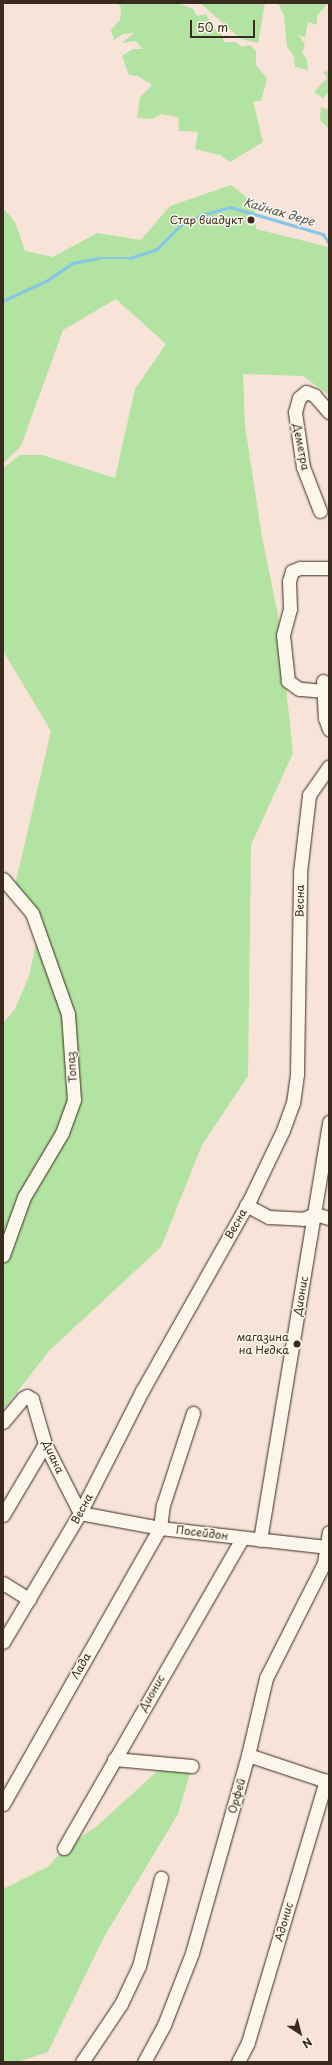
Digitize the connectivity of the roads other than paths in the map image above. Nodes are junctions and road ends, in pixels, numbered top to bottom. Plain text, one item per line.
1 (329, 412) edge
2 (320, 510) dead end
3 (329, 568) edge
4 (329, 728) edge
5 (329, 766) edge
6 (3, 879) edge
7 (329, 1122) edge
8 (246, 1205) junction
9 (315, 1214) junction
10 (329, 1218) edge
11 (3, 1255) edge
12 (193, 1413) dead end
13 (3, 1422) edge
14 (45, 1444) junction
15 (80, 1513) junction
16 (3, 1515) edge
17 (160, 1528) junction
18 (329, 1532) edge
19 (242, 1539) junction
20 (260, 1540) junction
21 (326, 1547) junction
22 (3, 1583) edge
23 (28, 1599) junction
24 (3, 1642) edge
25 (248, 1755) junction
26 (114, 1759) junction
27 (192, 1766) dead end
28 (327, 1781) edge
29 (3, 1804) edge
30 (64, 1848) dead end
31 (161, 1878) dead end
32 (82, 2062) edge
33 (144, 2062) edge
34 (238, 2062) edge

1 - 2 street, Деметра
3 - 4 street
5 - 8 street, Весна
6 - 11 street, Топаз
7 - 9 street, Дионис
8 - 9 street
8 - 15 street, Весна
9 - 10 street
9 - 20 street, Дионис
12 - 17 street
13 - 14 street, Диана
14 - 15 street, Диана
14 - 16 street
15 - 17 street, Посейдон
15 - 23 street, Весна
17 - 19 street, Посейдон
17 - 29 street, Лада
18 - 21 street, Орфей
19 - 20 street, Посейдон
19 - 26 street, Дионис
20 - 21 street, Посейдон
21 - 25 street, Орфей
22 - 23 street
23 - 24 street, Весна
25 - 28 street
25 - 33 street, Орфей
26 - 27 street
26 - 30 street, Дионис
28 - 34 street, Адонис
31 - 32 street

